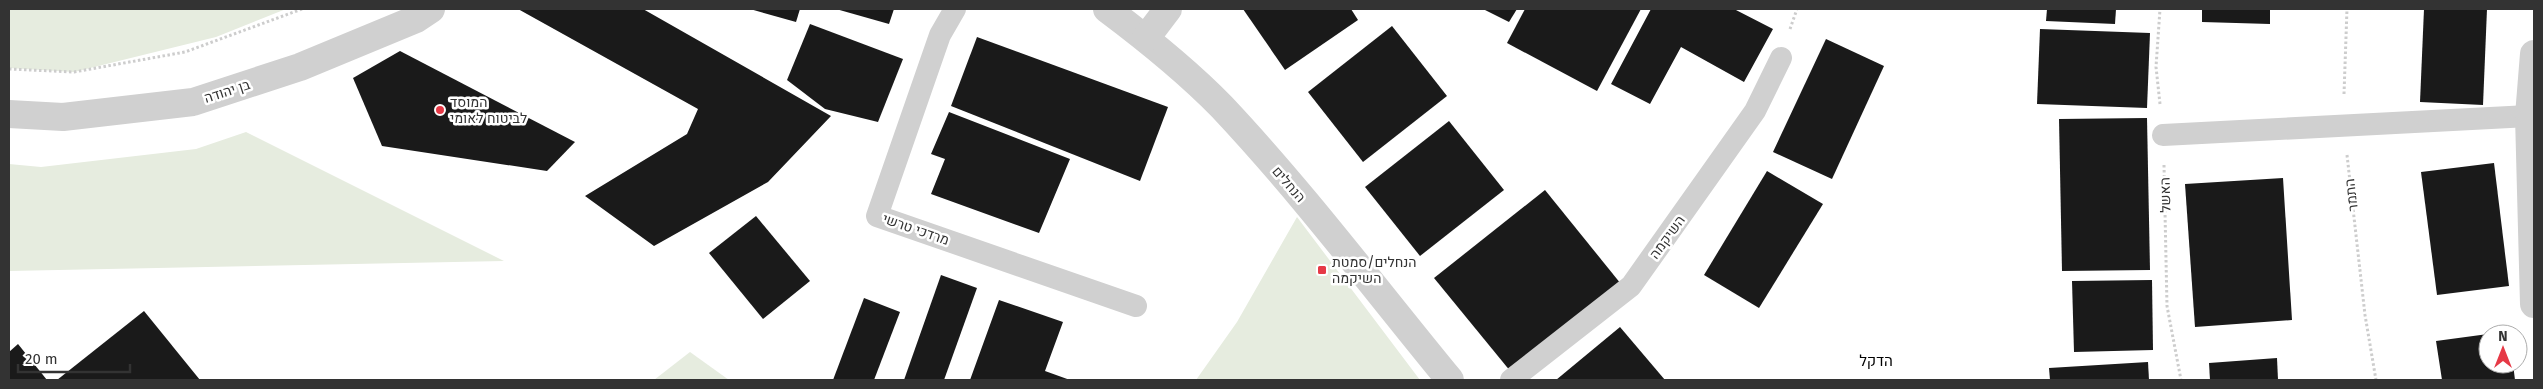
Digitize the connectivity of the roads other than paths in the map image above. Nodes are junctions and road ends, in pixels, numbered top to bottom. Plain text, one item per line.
1 (431, 9) edge
2 (956, 9) edge
3 (1107, 9) edge
4 (1168, 9) edge
5 (1146, 38) junction
6 (2534, 54) edge
7 (1781, 58) dead end
8 (9, 114) edge
9 (2529, 116) junction
10 (2162, 135) road end
11 (2534, 304) edge
12 (1136, 306) dead end
13 (1450, 380) edge
14 (1511, 380) edge

1 - 8 street, בן יהודה
2 - 12 lane, מרדכי טרשי
3 - 5 street, הנחלים
4 - 5 street
5 - 13 street, הנחלים
6 - 9 street
7 - 14 lane, השיקמה
9 - 10 lane
9 - 11 street

